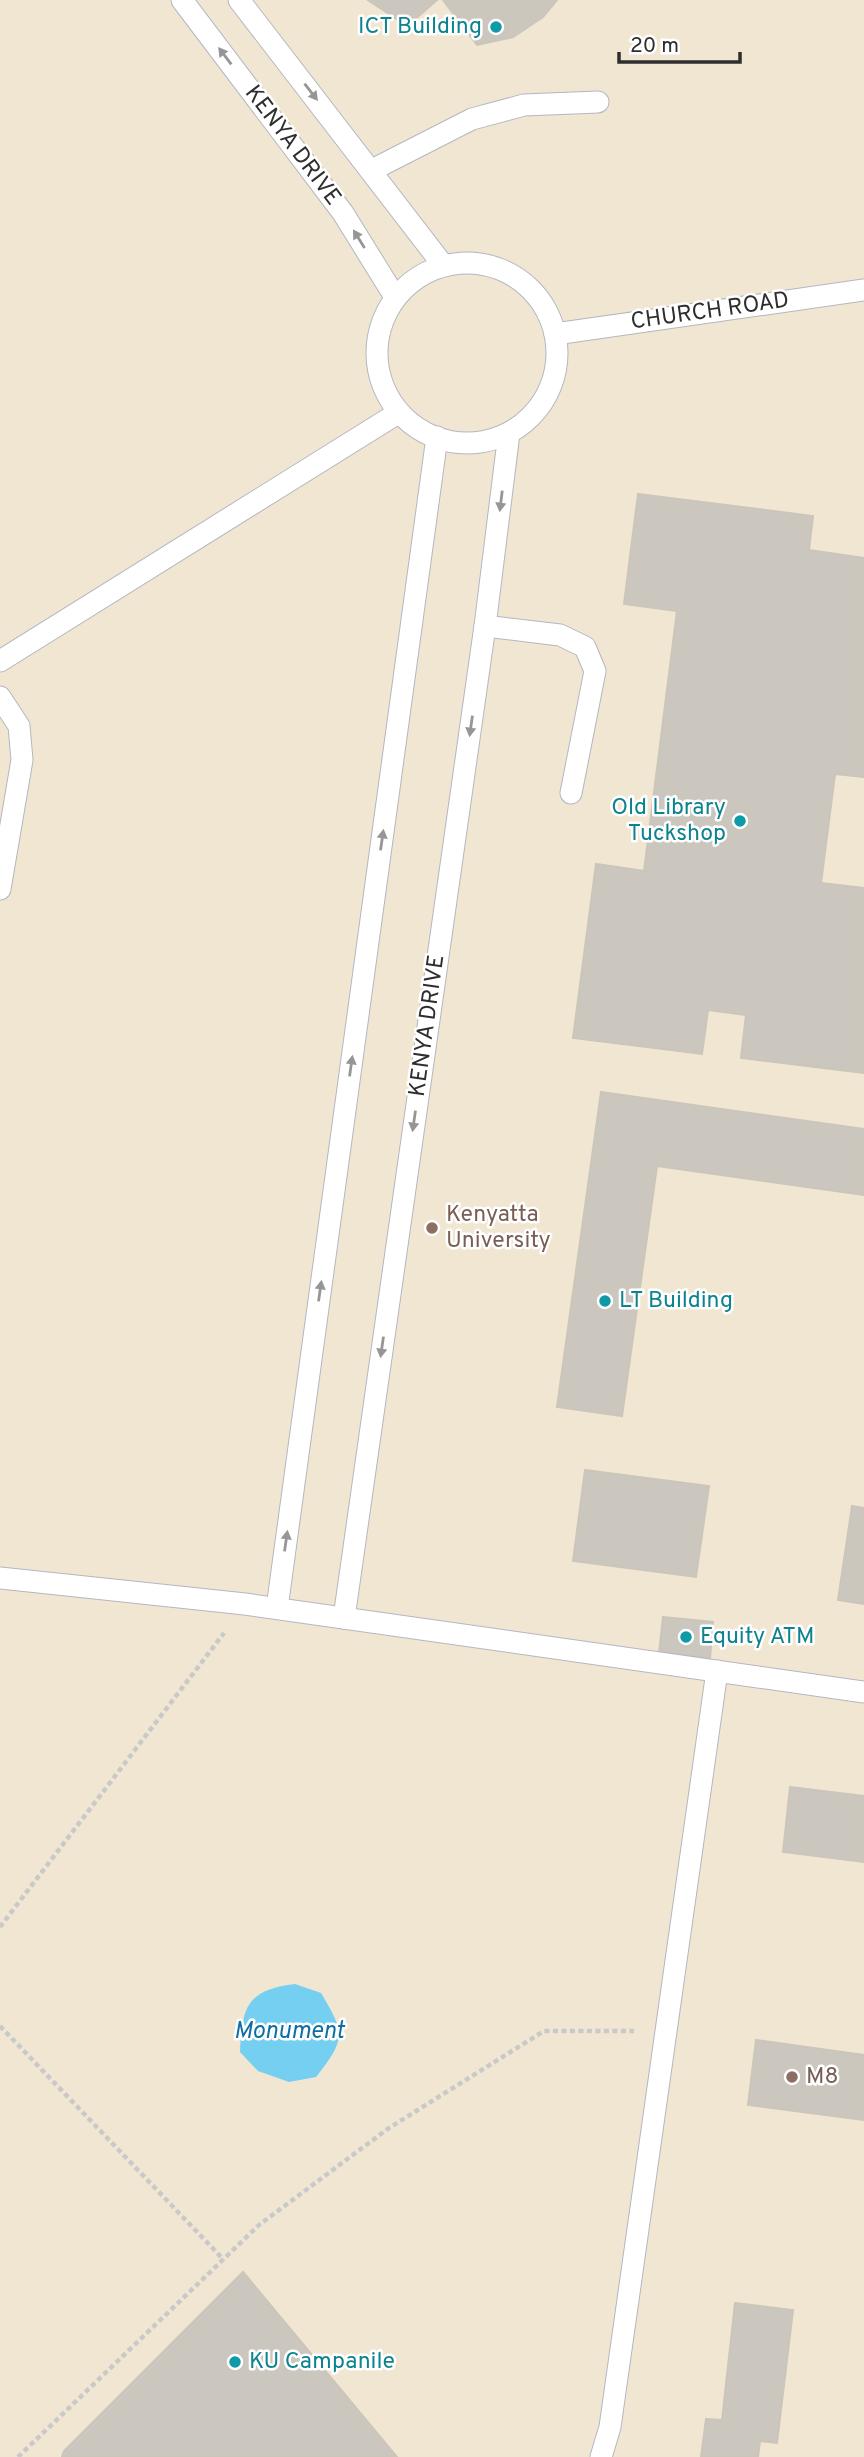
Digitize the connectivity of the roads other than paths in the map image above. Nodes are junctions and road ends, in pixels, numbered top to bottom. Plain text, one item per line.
1 (182, 0) edge
2 (239, 0) edge
3 (598, 102) dead end
4 (372, 170) junction
5 (443, 265) junction
6 (864, 290) edge
7 (395, 297) junction
8 (555, 334) junction
9 (398, 413) junction
10 (509, 433) junction
11 (437, 437) junction
12 (485, 626) junction
13 (0, 661) edge
14 (0, 697) edge
15 (571, 793) dead end
16 (0, 889) edge
17 (0, 1578) edge
18 (277, 1608) junction
19 (344, 1618) junction
20 (717, 1671) junction
21 (864, 1692) edge
22 (601, 2457) edge

7 -> 1 lane, KENYA DRIVE
2 -> 4 lane, KENYA DRIVE
3 - 4 lane
4 - 5 lane, KENYA DRIVE
5 - 7 lane
5 - 8 lane
6 - 8 lane, CHURCH ROAD
7 - 9 lane
8 - 10 lane
9 - 11 lane
9 - 13 lane
10 - 11 lane
10 -> 12 lane, KENYA DRIVE
18 -> 11 lane
12 - 15 lane
12 -> 19 lane, KENYA DRIVE
14 - 16 lane
17 - 18 lane
18 - 19 lane
19 - 20 lane
20 - 21 lane
20 - 22 lane

